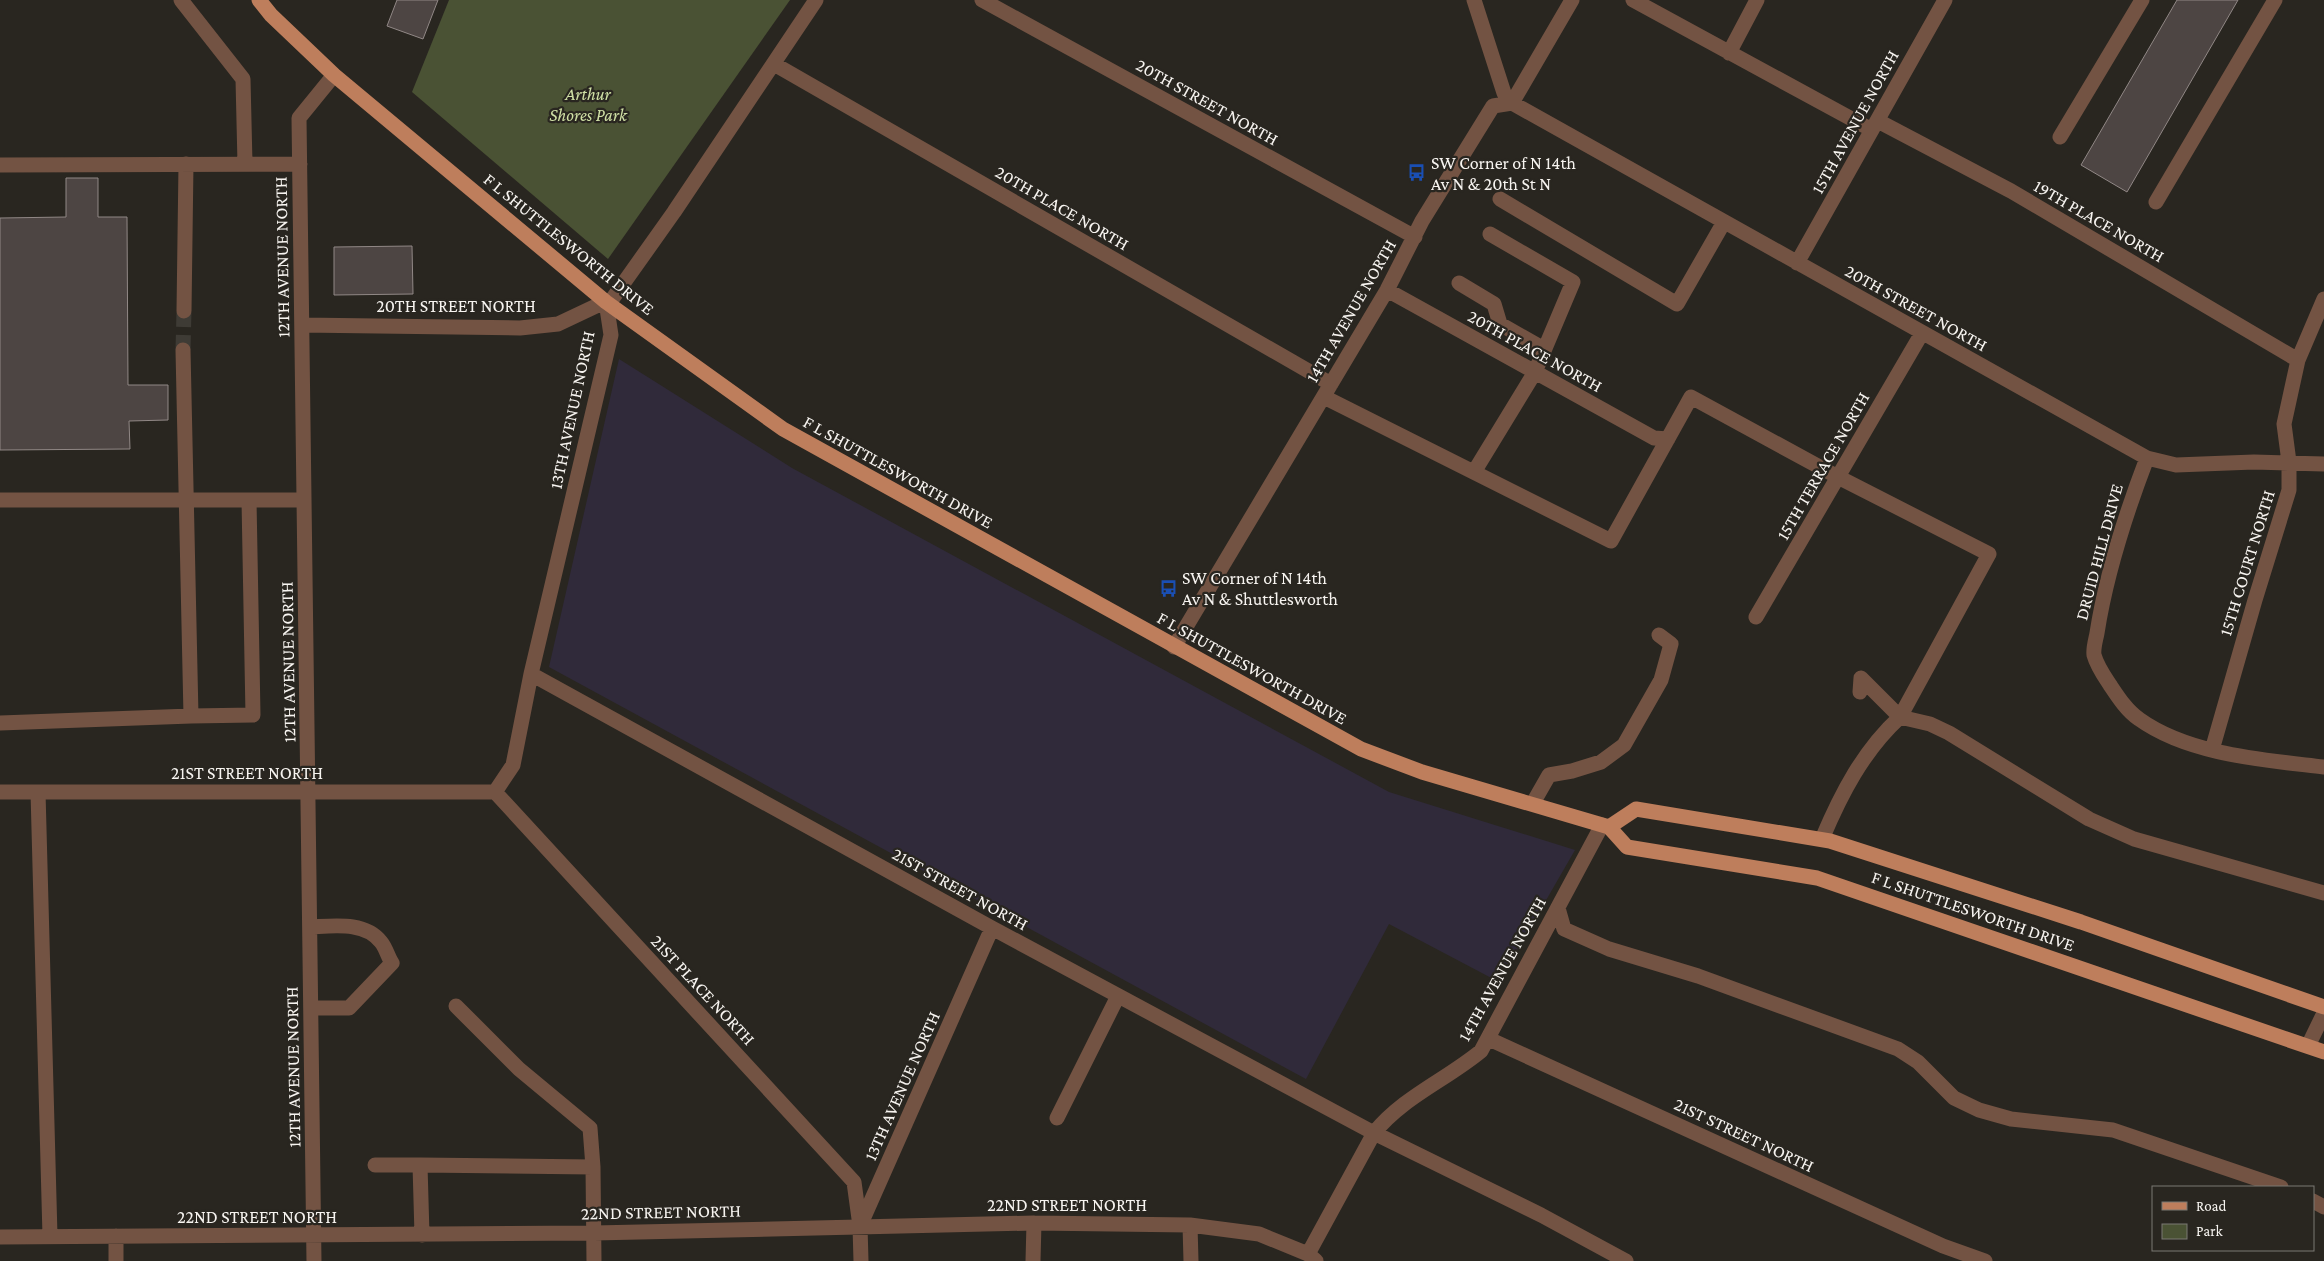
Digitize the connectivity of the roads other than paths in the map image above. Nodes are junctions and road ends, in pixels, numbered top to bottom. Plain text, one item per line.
1 (181, 0) edge
2 (259, 0) edge
3 (816, 0) edge
4 (982, 0) edge
5 (1474, 0) edge
6 (1572, 0) edge
7 (1633, 0) edge
8 (1757, 0) edge
9 (1946, 0) edge
10 (2142, 0) edge
11 (2275, 0) edge
12 (1730, 53) junction
13 (774, 64) junction
14 (334, 75) junction
15 (1512, 103) junction
16 (1875, 126) junction
17 (2060, 137) dead end
18 (0, 164) edge
19 (186, 164) junction
20 (245, 164) junction
21 (300, 164) junction
22 (1500, 199) dead end
23 (2156, 202) dead end
24 (1724, 222) junction
25 (1490, 234) dead end
26 (1415, 237) junction
27 (1797, 263) junction
28 (1459, 283) dead end
29 (1386, 290) junction
30 (2324, 299) edge
31 (606, 302) junction
32 (184, 310) tunnel mouth
33 (302, 325) junction
34 (1922, 333) junction
35 (1544, 349) junction
36 (183, 350) tunnel mouth
37 (2298, 360) junction
38 (1535, 372) junction
39 (1328, 391) junction
40 (1668, 439) junction
41 (2147, 458) junction
42 (2289, 462) junction
43 (2324, 464) edge
44 (1474, 472) junction
45 (1838, 477) junction
46 (187, 499) junction
47 (0, 500) edge
48 (249, 500) junction
49 (304, 500) junction
50 (1756, 617) dead end
51 (1659, 635) dead end
52 (1174, 647) junction
53 (531, 674) junction
54 (1860, 692) dead end
55 (191, 716) junction
56 (1900, 717) junction
57 (0, 723) edge
58 (2212, 750) junction
59 (2324, 766) edge
60 (0, 792) edge
61 (38, 792) junction
62 (308, 792) junction
63 (495, 792) junction
64 (1533, 804) junction
65 (1606, 826) junction
66 (1822, 839) junction
67 (2324, 893) edge
68 (1558, 908) junction
69 (310, 927) junction
70 (992, 928) junction
71 (1118, 996) junction
72 (456, 1006) dead end
73 (2324, 1007) edge
74 (311, 1008) junction
75 (2324, 1013) edge
76 (1489, 1039) junction
77 (2308, 1046) junction
78 (2324, 1052) edge
79 (1057, 1118) dead end
80 (1374, 1133) junction
81 (375, 1165) dead end
82 (420, 1165) junction
83 (593, 1167) junction
84 (2278, 1186) edge
85 (1034, 1223) junction
86 (1190, 1225) junction
87 (860, 1226) junction
88 (594, 1233) junction
89 (422, 1235) junction
90 (50, 1236) junction
91 (116, 1236) junction
92 (314, 1236) junction
93 (0, 1237) edge
94 (1312, 1258) edge
95 (116, 1261) edge
96 (314, 1261) edge
97 (594, 1261) edge
98 (861, 1261) edge
99 (1032, 1261) edge
100 (1190, 1261) edge
101 (1626, 1261) edge
102 (1985, 1261) edge

1 - 20 street
2 - 14 main road, F L SHUTTLESWORTH DRIVE
3 - 13 street
4 - 26 street, 20TH STREET NORTH
5 - 15 street
6 - 15 street
7 - 12 street, 19TH PLACE NORTH
8 - 12 street
9 - 16 street, 15TH AVENUE NORTH
10 - 17 street
11 - 23 street
12 - 16 street, 19TH PLACE NORTH
13 - 31 street
13 - 39 street, 20TH PLACE NORTH
14 - 21 street, 12TH AVENUE NORTH
14 - 31 main road, F L SHUTTLESWORTH DRIVE
15 - 24 street, 20TH STREET NORTH
15 - 26 street, 14TH AVENUE NORTH
16 - 27 street, 15TH AVENUE NORTH
16 - 37 street, 19TH PLACE NORTH
18 - 19 street
19 - 20 street
19 - 32 street
20 - 21 street
21 - 33 street, 12TH AVENUE NORTH
22 - 24 street
24 - 27 street, 20TH STREET NORTH
25 - 35 street
26 - 29 street, 14TH AVENUE NORTH
27 - 34 street, 20TH STREET NORTH
28 - 35 street
29 - 38 street, 20TH PLACE NORTH
29 - 39 street, 14TH AVENUE NORTH
30 - 37 street, 15TH COURT NORTH
31 - 33 street, 20TH STREET NORTH
31 - 52 main road, F L SHUTTLESWORTH DRIVE
31 - 53 street, 13TH AVENUE NORTH
33 - 49 street, 12TH AVENUE NORTH
34 - 41 street, 20TH STREET NORTH
34 - 45 street, 15TH TERRACE NORTH
35 - 38 street
36 - 46 street
37 - 42 street, 15TH COURT NORTH
38 - 40 street, 20TH PLACE NORTH
38 - 44 street
39 - 44 street, 20TH PLACE NORTH
39 - 52 street, 14TH AVENUE NORTH
40 - 44 street, 20TH PLACE NORTH
40 - 45 street
41 - 42 street, 20TH STREET NORTH
41 - 58 street, DRUID HILL DRIVE
42 - 43 street, 20TH STREET NORTH
42 - 58 street, 15TH COURT NORTH
45 - 50 street, 15TH TERRACE NORTH
45 - 56 street
46 - 47 street
46 - 48 street
46 - 55 street
48 - 49 street
48 - 55 street
49 - 62 street, 12TH AVENUE NORTH
51 - 64 street
52 - 64 main road, F L SHUTTLESWORTH DRIVE
53 - 63 street, 13TH AVENUE NORTH
53 - 70 street, 21ST STREET NORTH
54 - 56 street
55 - 57 street
56 - 66 street
56 - 67 street
58 - 59 street, DRUID HILL DRIVE
60 - 61 street, 21ST STREET NORTH
61 - 62 street, 21ST STREET NORTH
61 - 90 street
62 - 63 street, 21ST STREET NORTH
62 - 69 street, 12TH AVENUE NORTH
63 - 87 street, 21ST PLACE NORTH
64 - 65 main road, F L SHUTTLESWORTH DRIVE
65 - 66 main road, F L SHUTTLESWORTH DRIVE
65 - 68 street, 14TH AVENUE NORTH
65 - 77 main road, F L SHUTTLESWORTH DRIVE
66 - 73 main road, F L SHUTTLESWORTH DRIVE
68 - 76 street, 14TH AVENUE NORTH
68 - 84 street
69 - 74 street, 12TH AVENUE NORTH
69 - 74 street
70 - 71 street, 21ST STREET NORTH
70 - 87 street, 13TH AVENUE NORTH
71 - 79 street
71 - 80 street, 21ST STREET NORTH
72 - 83 street
74 - 92 street, 12TH AVENUE NORTH
75 - 77 street
76 - 80 street, 14TH AVENUE NORTH
76 - 102 street, 21ST STREET NORTH
77 - 78 main road, F L SHUTTLESWORTH DRIVE
80 - 94 street, 14TH AVENUE NORTH
80 - 101 street, 21ST STREET NORTH
81 - 82 street
82 - 83 street
82 - 89 street
83 - 88 street
85 - 86 street, 22ND STREET NORTH
85 - 87 street, 22ND STREET NORTH
85 - 99 street
86 - 94 street, 22ND STREET NORTH
86 - 100 street
87 - 88 street, 22ND STREET NORTH
87 - 98 street, 13TH AVENUE NORTH
88 - 89 street, 22ND STREET NORTH
88 - 97 street
89 - 92 street, 22ND STREET NORTH
90 - 91 street, 22ND STREET NORTH
90 - 93 street, 22ND STREET NORTH
91 - 92 street, 22ND STREET NORTH
91 - 95 street
92 - 96 street, 12TH AVENUE NORTH

